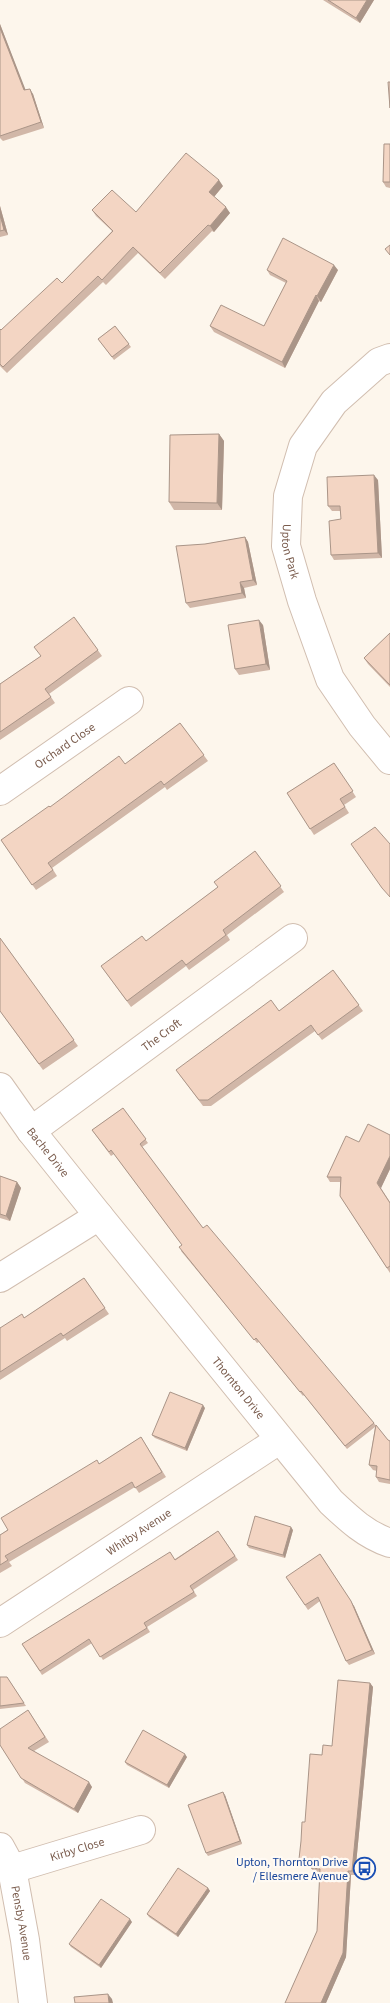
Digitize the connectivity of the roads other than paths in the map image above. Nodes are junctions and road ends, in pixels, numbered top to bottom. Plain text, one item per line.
1 (390, 358) edge
2 (129, 701) dead end
3 (390, 760) edge
4 (0, 791) edge
5 (293, 938) dead end
6 (0, 1087) edge
7 (31, 1131) junction
8 (99, 1216) junction
9 (0, 1278) edge
10 (279, 1440) junction
11 (390, 1543) edge
12 (0, 1623) edge
13 (141, 1830) dead end
14 (6, 1858) edge
15 (33, 2003) edge

1 - 3 street, Upton Park
2 - 4 street, Orchard Close
5 - 7 street, The Croft
6 - 7 street, Bache Drive
7 - 8 street, Bache Drive
8 - 9 street
8 - 10 street, Thornton Drive
10 - 11 street, Thornton Drive
10 - 12 street, Whitby Avenue
13 - 14 street, Kirby Close
14 - 15 street, Pensby Avenue

